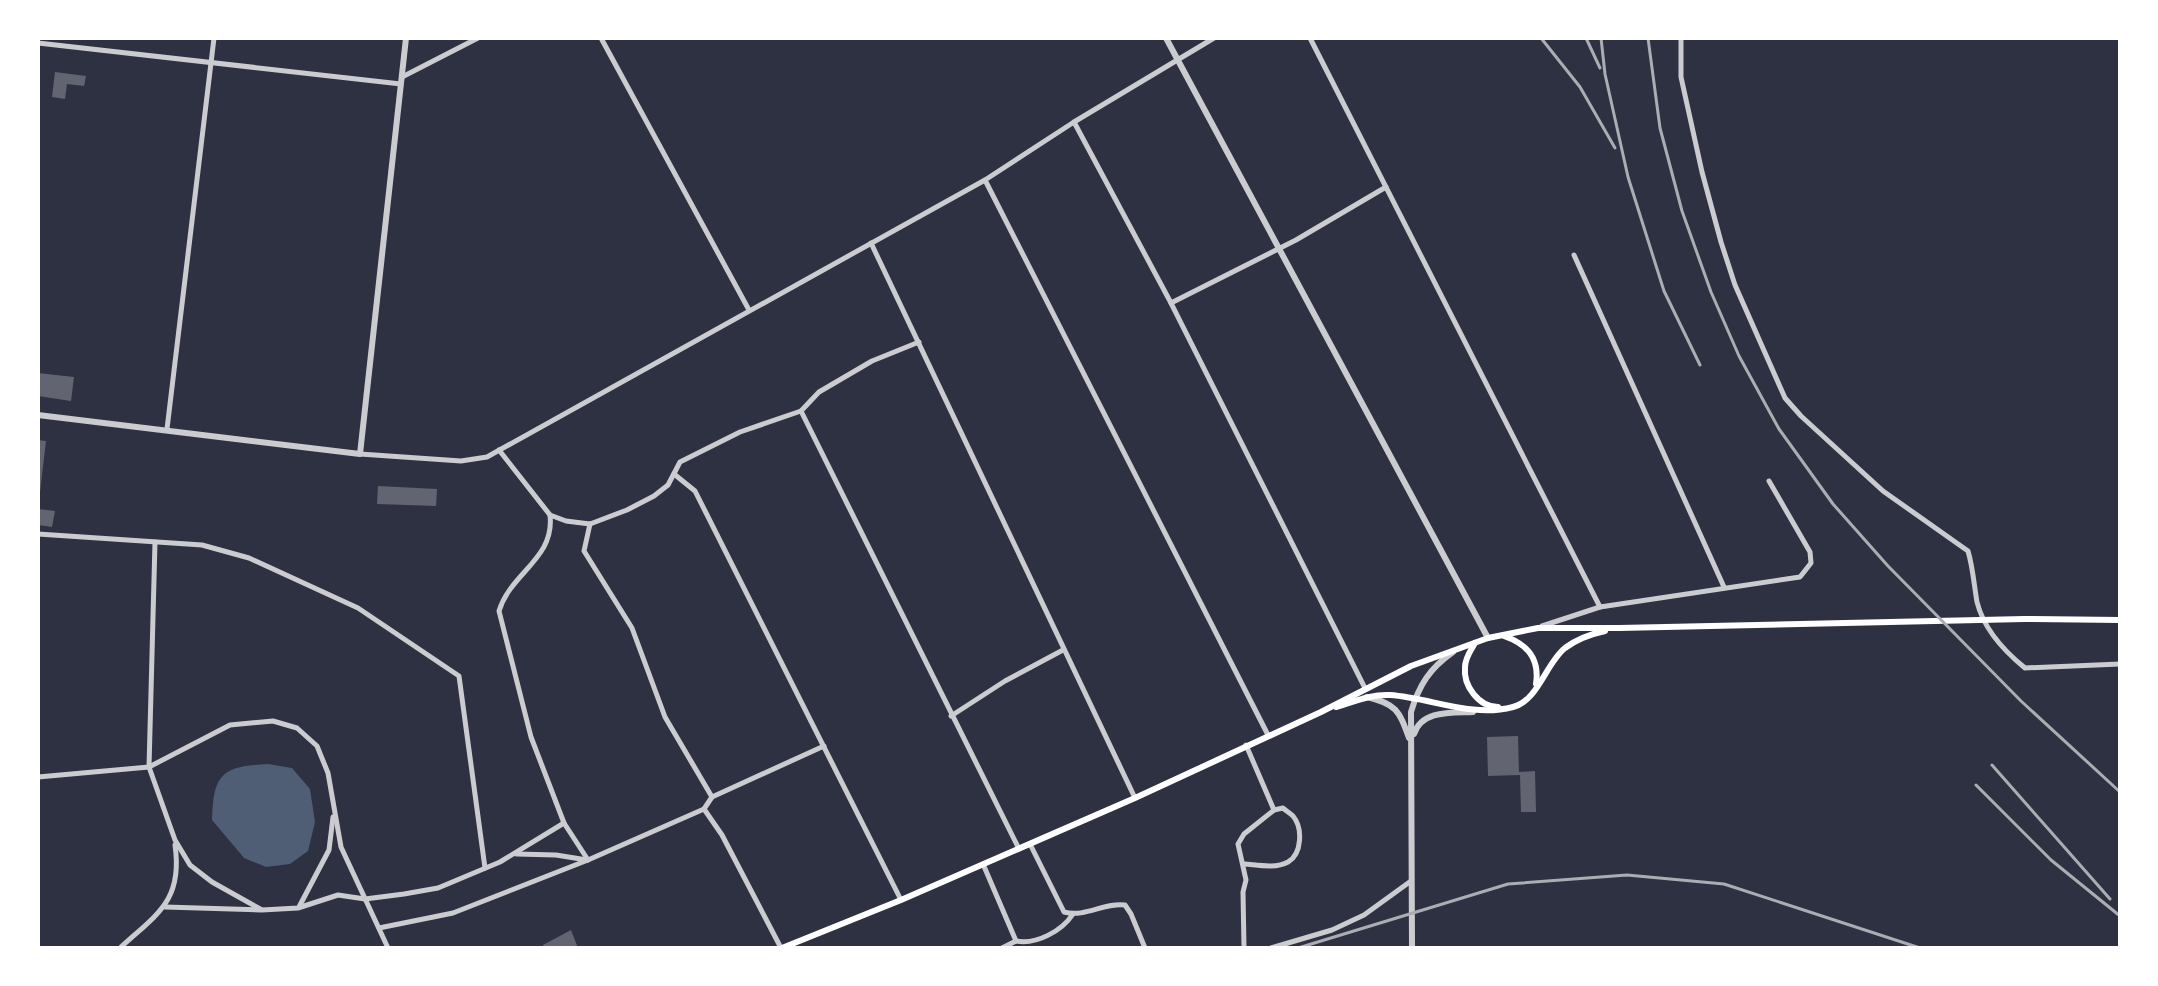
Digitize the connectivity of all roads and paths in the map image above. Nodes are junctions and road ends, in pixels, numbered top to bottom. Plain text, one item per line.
1 (214, 38) edge
2 (406, 38) edge
3 (478, 38) edge
4 (601, 38) edge
5 (1166, 38) edge
6 (1214, 38) edge
7 (1310, 38) edge
8 (1681, 38) edge
9 (38, 43) edge
10 (1176, 60) junction
11 (211, 62) junction
12 (402, 80) junction
13 (1074, 122) junction
14 (985, 180) junction
15 (1386, 187) junction
16 (871, 243) junction
17 (1279, 249) junction
18 (1574, 255) dead end
19 (1171, 303) junction
20 (749, 310) junction
21 (919, 342) junction
22 (801, 411) junction
23 (38, 415) edge
24 (167, 429) junction
25 (499, 450) junction
26 (360, 454) junction
27 (674, 474) junction
28 (1769, 481) dead end
29 (550, 515) junction
30 (590, 524) junction
31 (38, 534) edge
32 (155, 542) junction
33 (1724, 587) junction
34 (1600, 607) junction
35 (2120, 620) edge
36 (1538, 628) junction
37 (1619, 628) junction
38 (1501, 635) junction
39 (1488, 638) junction
40 (1476, 642) junction
41 (1460, 648) junction
42 (1063, 650) junction
43 (2120, 664) edge
44 (1365, 688) junction
45 (1532, 693) junction
46 (1367, 697) junction
47 (1415, 699) junction
48 (1514, 707) junction
49 (1492, 711) junction
50 (1321, 712) junction
51 (951, 716) junction
52 (1268, 735) junction
53 (1246, 745) junction
54 (1412, 745) junction
55 (824, 746) junction
56 (149, 767) junction
57 (38, 777) edge
58 (712, 797) junction
59 (1135, 798) junction
60 (704, 809) junction
61 (334, 810) junction
62 (1274, 810) junction
63 (564, 823) junction
64 (175, 840) junction
65 (1030, 844) junction
66 (1019, 849) junction
67 (516, 854) junction
68 (588, 860) junction
69 (983, 864) junction
70 (1244, 864) junction
71 (485, 868) junction
72 (1411, 881) junction
73 (365, 899) junction
74 (901, 900) junction
75 (165, 907) junction
76 (298, 908) junction
77 (262, 910) junction
78 (1073, 914) junction
79 (379, 928) junction
80 (1016, 941) junction
81 (120, 948) edge
82 (388, 948) edge
83 (781, 948) edge
84 (1002, 948) edge
85 (1145, 948) edge
86 (1244, 948) edge
87 (1271, 948) edge
88 (1412, 948) edge

1 - 11 street
2 - 12 street
3 - 12 street
4 - 20 street
5 - 10 street
6 - 10 street
7 - 15 street
8 - 43 street
9 - 11 street
10 - 13 street
10 - 17 street
11 - 12 street
11 - 24 street
12 - 26 street
13 - 14 street
13 - 19 street
14 - 16 street
14 - 52 street
15 - 17 street
15 - 34 street
16 - 20 street
16 - 21 street
17 - 19 street
17 - 39 street
18 - 33 street
19 - 44 street
20 - 25 street
21 - 22 street
21 - 42 street
22 - 27 street
22 - 51 street
23 - 24 street
24 - 26 street
25 - 26 street
25 - 29 street
27 - 30 street
27 - 55 street
28 - 33 street
29 - 30 street
29 - 63 street
30 - 58 street
31 - 32 street
32 - 56 street
32 - 71 street
33 - 34 street
34 - 36 street
35 - 37 main road
36 - 37 main road
36 - 38 main road
37 - 45 main road
38 - 39 main road
38 - 45 main road
39 - 40 main road
40 - 41 main road
40 - 48 main road
41 - 44 main road
41 - 47 street
42 - 51 street
42 - 59 street
44 - 50 main road
45 - 48 main road
46 - 47 main road
46 - 50 main road
46 - 54 street
47 - 49 main road
47 - 54 street
48 - 49 main road
49 - 54 street
50 - 52 main road
51 - 66 street
52 - 53 main road
53 - 59 main road
53 - 62 street
54 - 72 street
55 - 58 street
55 - 74 street
56 - 57 street
56 - 61 street
56 - 64 street
58 - 60 street
59 - 65 main road
60 - 68 street
60 - 83 street
61 - 73 street
61 - 76 street
62 - 70 street
62 - 70 street
63 - 67 street
63 - 68 street
64 - 75 street
64 - 77 street
65 - 66 main road
65 - 78 street
66 - 69 main road
67 - 68 street
67 - 71 street
68 - 79 street
69 - 74 main road
69 - 80 street
70 - 86 street
71 - 73 street
72 - 87 street
72 - 88 street
73 - 76 street
73 - 79 street
74 - 83 main road
75 - 77 street
75 - 81 street
76 - 77 street
78 - 80 street
78 - 85 street
79 - 82 street
80 - 84 street

